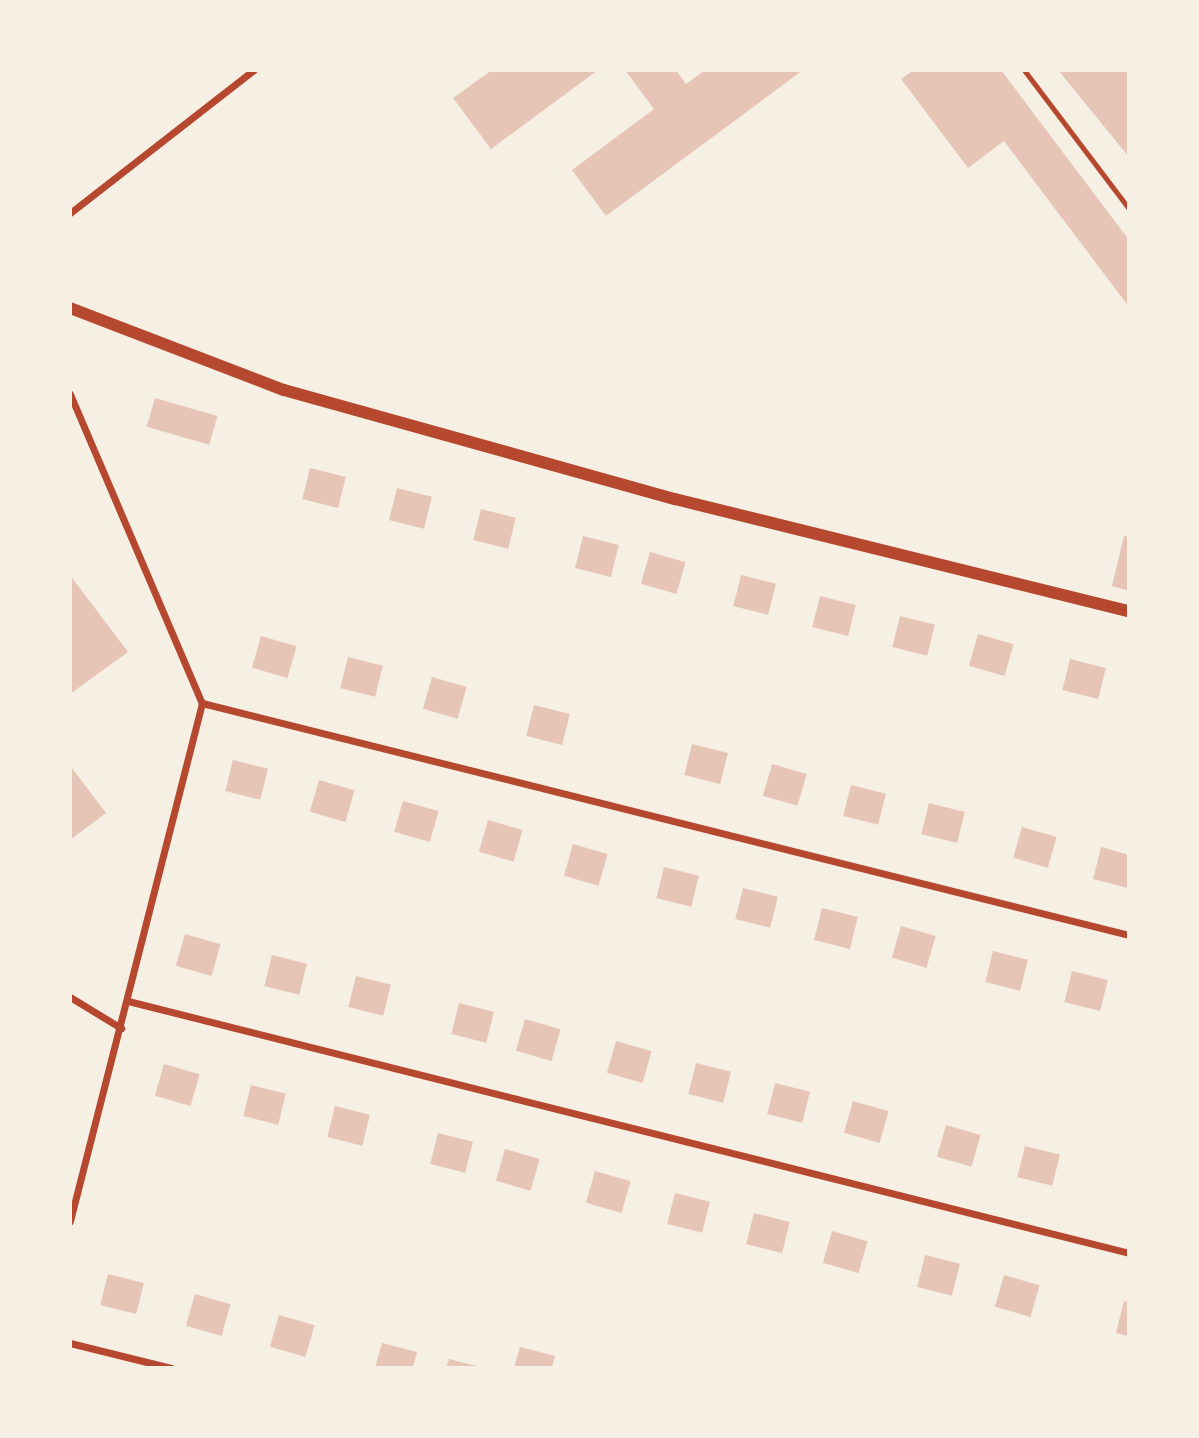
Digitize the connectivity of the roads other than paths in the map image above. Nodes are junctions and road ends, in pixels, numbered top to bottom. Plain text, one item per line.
1 (254, 70) edge
2 (1024, 70) edge
3 (1129, 209) edge
4 (70, 213) edge
5 (70, 308) edge
6 (70, 394) edge
7 (1129, 611) edge
8 (202, 703) junction
9 (1129, 935) edge
10 (70, 997) edge
11 (128, 1001) junction
12 (121, 1028) junction
13 (70, 1184) edge
14 (79, 1186) junction
15 (70, 1221) edge
16 (1129, 1253) edge
17 (70, 1343) edge
18 (171, 1368) edge

1 - 4 street
2 - 3 lane
5 - 7 street
6 - 8 street
8 - 9 street
8 - 11 street
10 - 12 street
11 - 12 street
11 - 16 street
12 - 14 street
13 - 14 street
14 - 15 street
17 - 18 street

